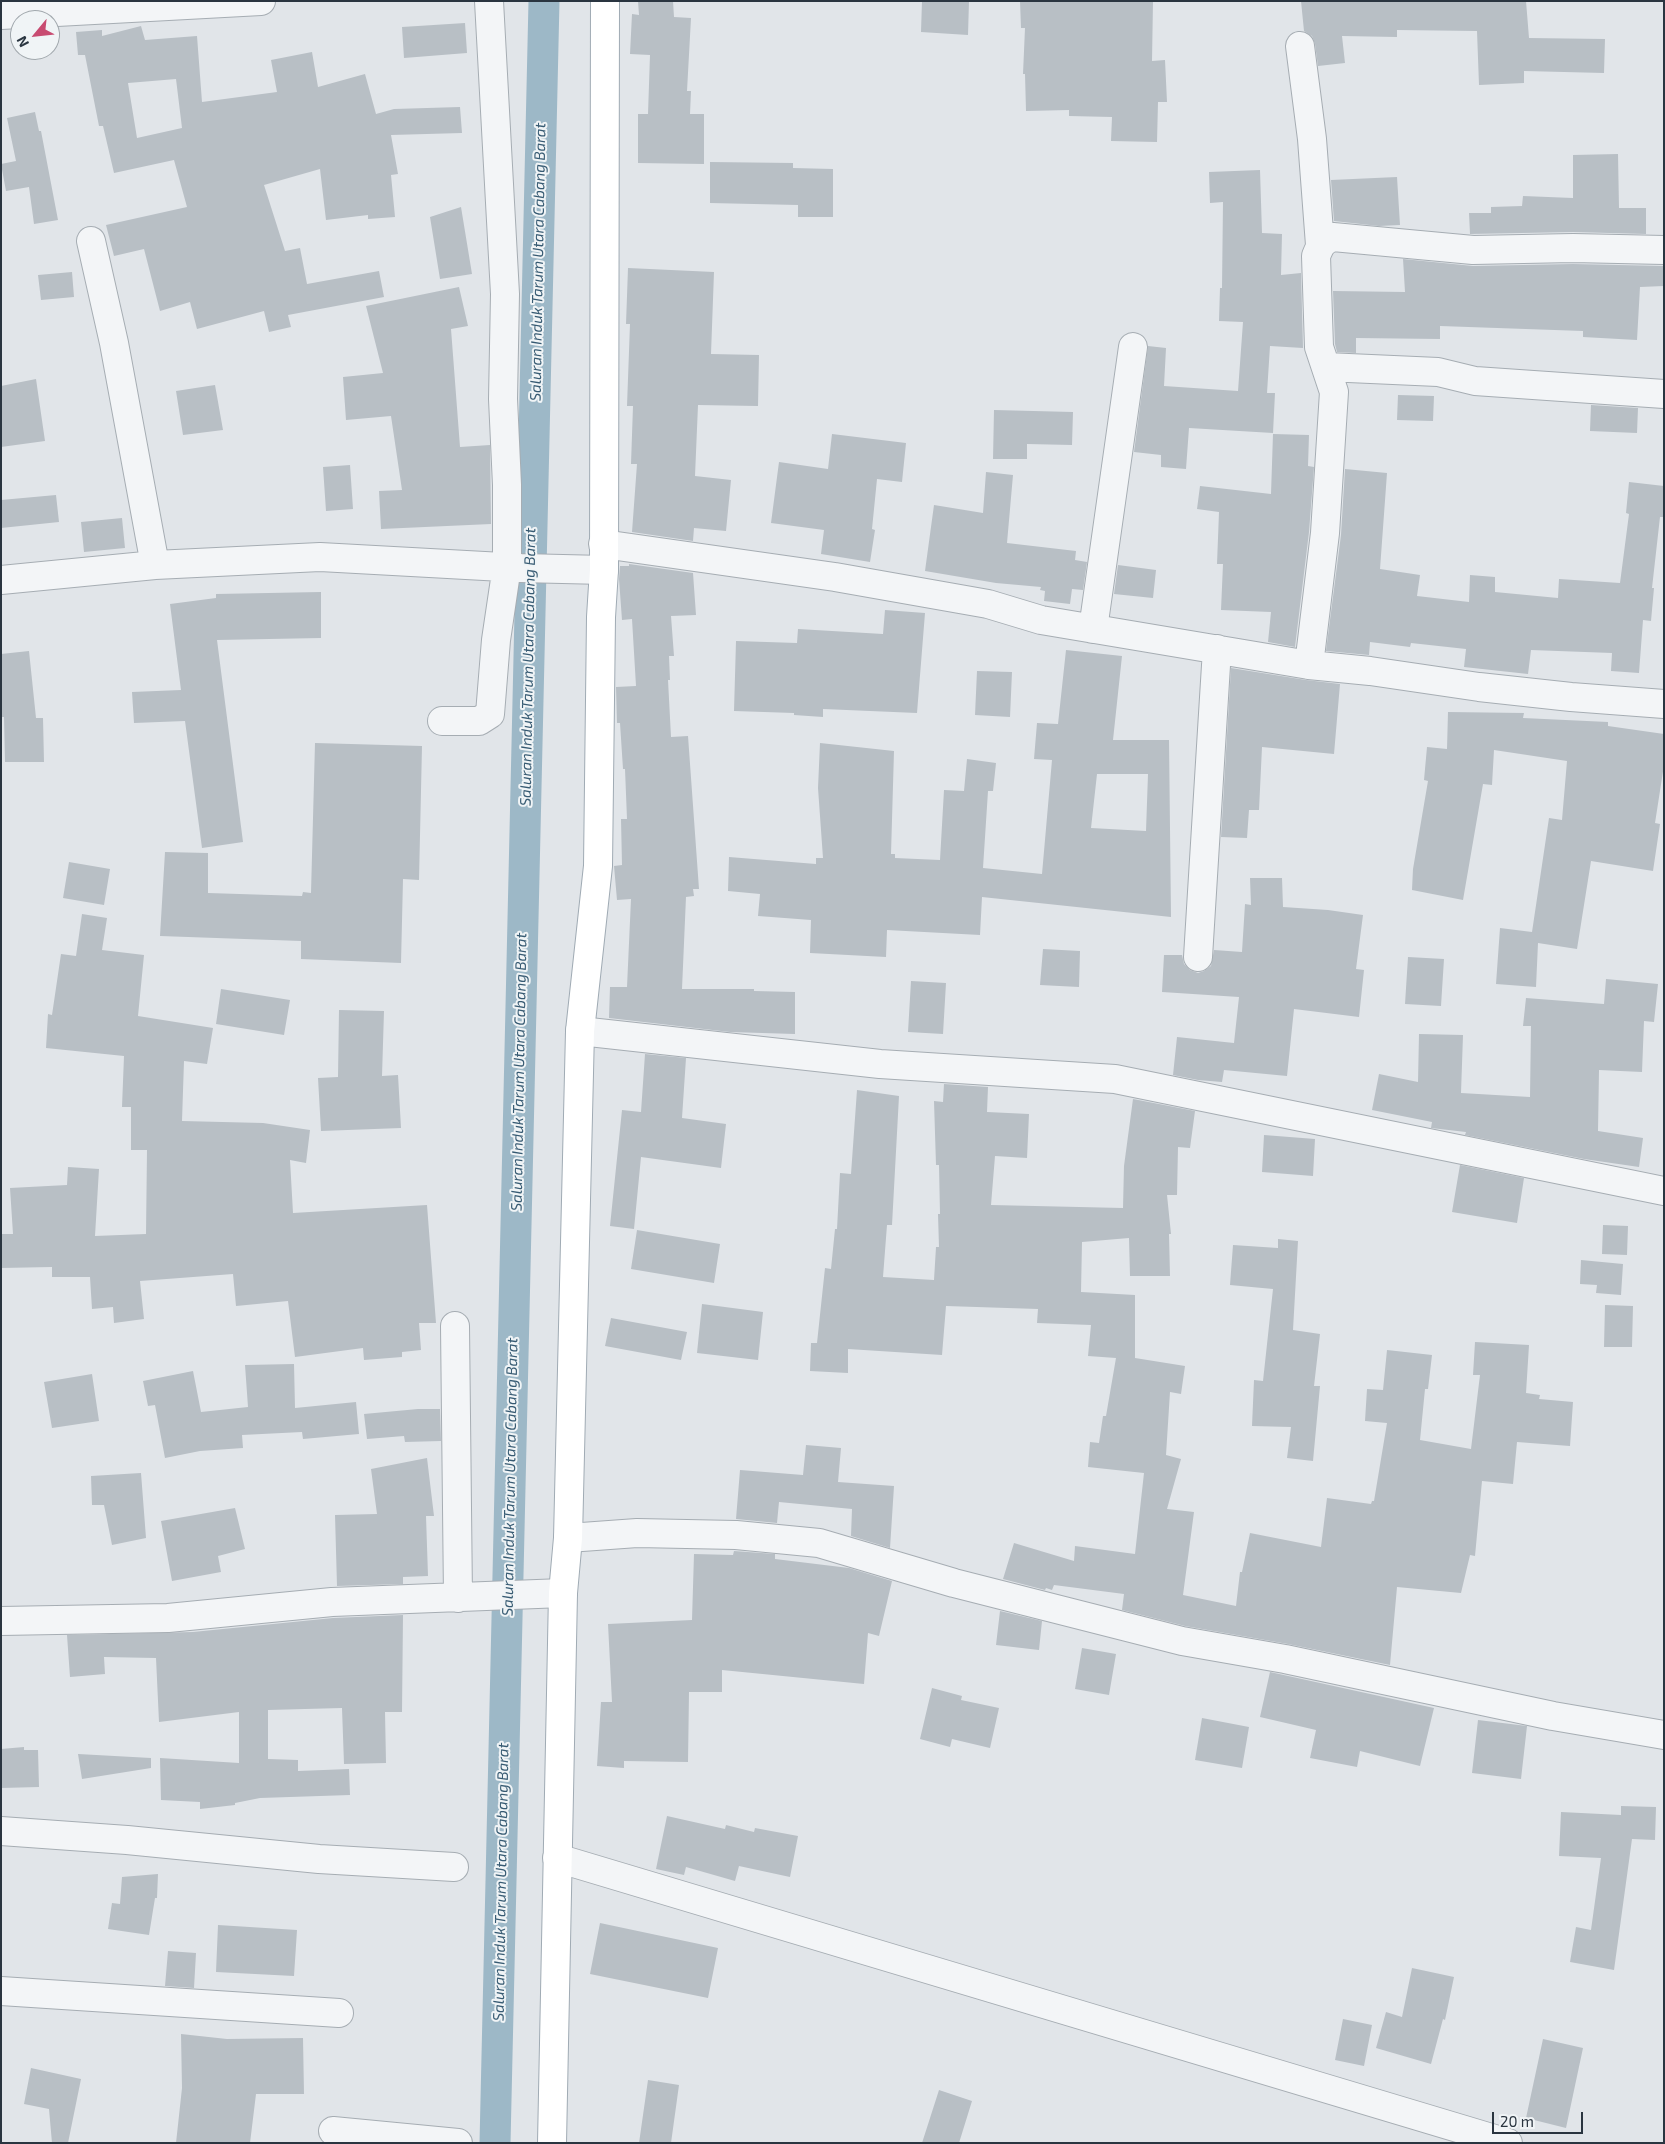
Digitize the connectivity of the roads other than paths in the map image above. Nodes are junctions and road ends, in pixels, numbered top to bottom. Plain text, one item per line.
1 (262, 1) edge
2 (490, 1) edge
3 (605, 1) edge
4 (1, 15) edge
5 (1300, 46) dead end
6 (91, 241) dead end
7 (1320, 245) junction
8 (1664, 250) edge
9 (1133, 347) dead end
10 (1326, 367) junction
11 (1664, 394) edge
12 (604, 557) junction
13 (155, 565) junction
14 (514, 567) junction
15 (1, 580) edge
16 (1093, 629) junction
17 (1216, 649) junction
18 (1309, 665) junction
19 (1664, 704) edge
20 (442, 721) dead end
21 (1198, 957) dead end
22 (580, 1031) junction
23 (1664, 1191) edge
24 (455, 1326) dead end
25 (568, 1538) junction
26 (563, 1593) junction
27 (465, 1597) junction
28 (1, 1621) edge
29 (1664, 1735) edge
30 (1, 1830) edge
31 (557, 1858) junction
32 (454, 1867) dead end
33 (1, 1991) edge
34 (339, 2013) dead end
35 (333, 2131) dead end
36 (452, 2142) edge
37 (552, 2143) edge
38 (1508, 2143) edge

1 - 4 street
2 - 14 street
3 - 12 main road
5 - 7 street
6 - 13 street
7 - 8 street
7 - 10 street
9 - 16 street
10 - 11 street
10 - 18 street
12 - 14 street
12 - 16 street
12 - 22 main road
13 - 14 street
13 - 15 street
14 - 20 street
16 - 17 street
17 - 18 street
17 - 21 street
18 - 19 street
22 - 23 street
22 - 25 main road
24 - 27 street
25 - 26 main road
25 - 29 street
26 - 27 street
26 - 31 main road
27 - 28 street
30 - 32 street
31 - 37 main road
31 - 38 street
33 - 34 street
35 - 36 street

